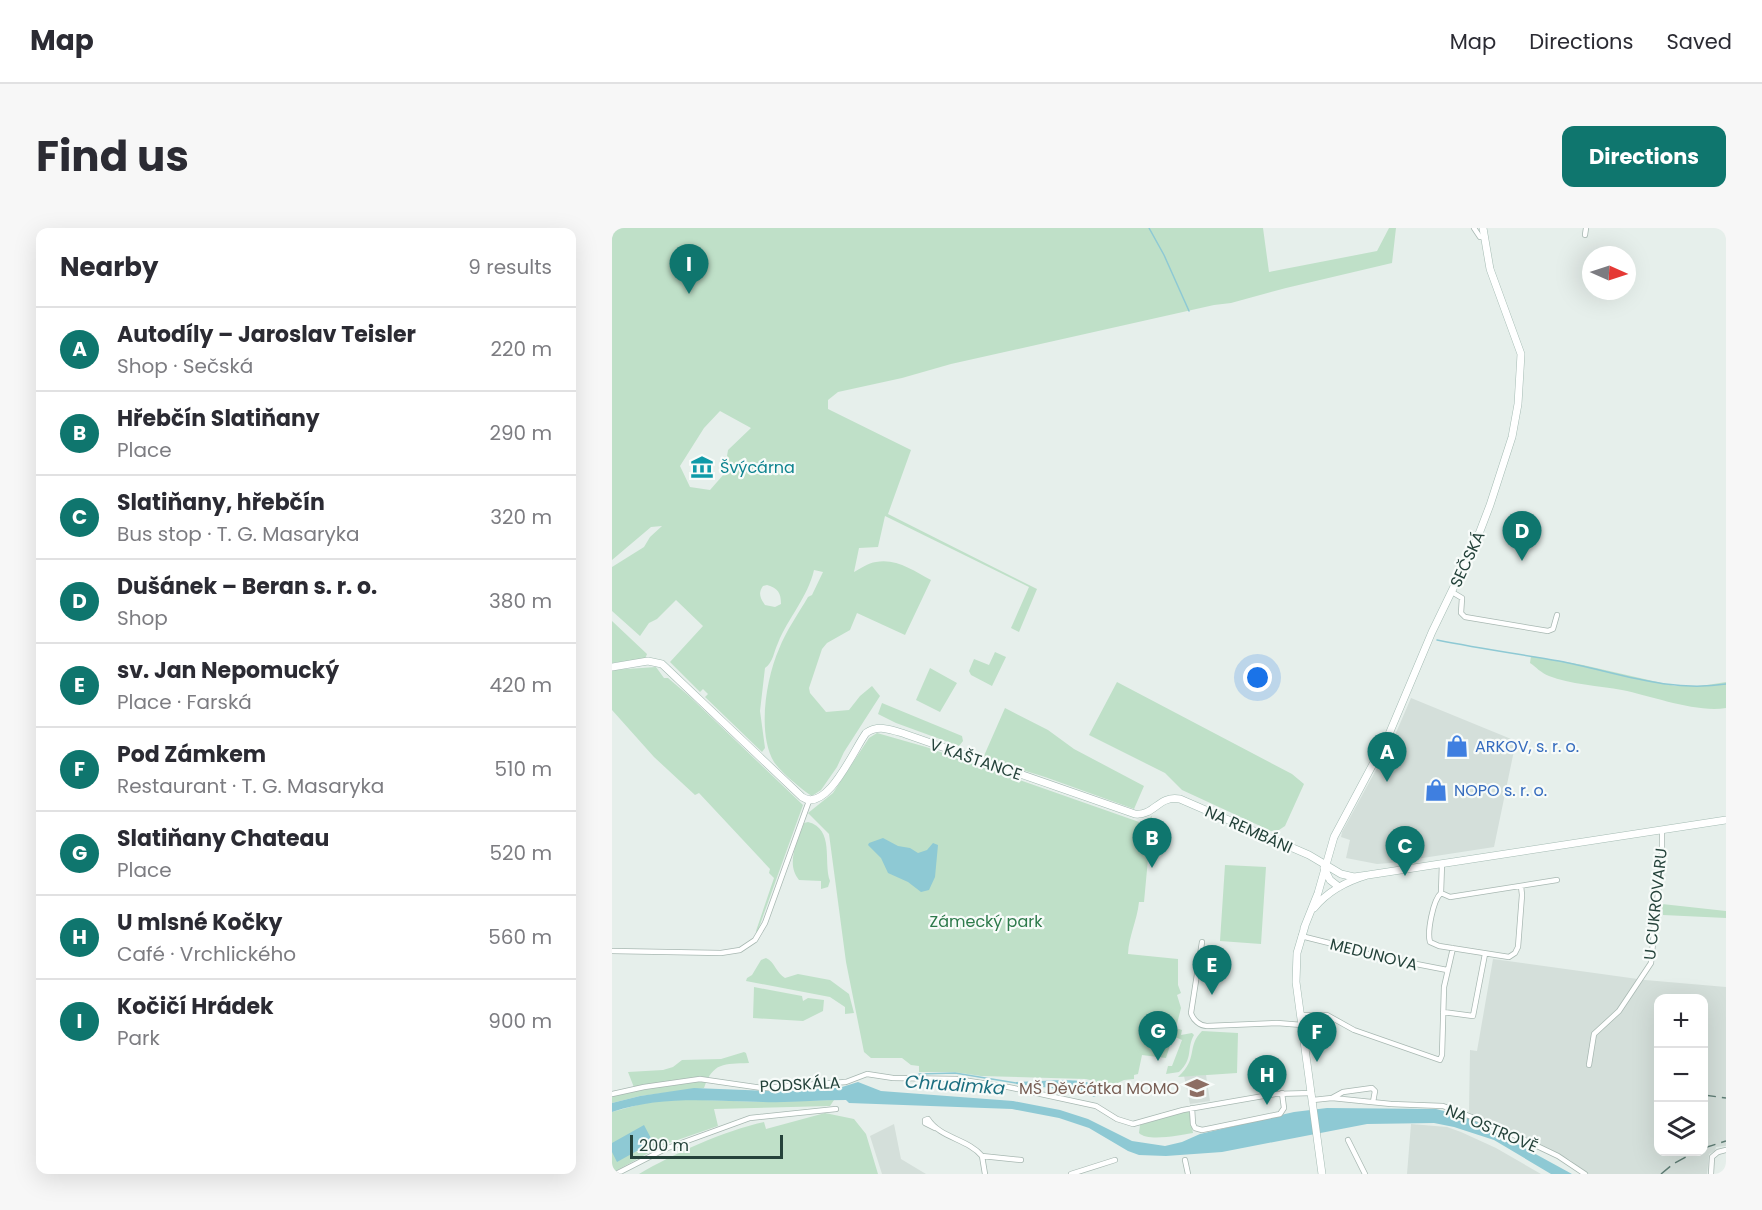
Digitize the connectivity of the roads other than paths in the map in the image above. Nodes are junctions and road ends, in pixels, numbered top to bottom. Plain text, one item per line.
1 (1474, 228) edge
2 (1483, 228) edge
3 (1586, 228) edge
4 (1585, 235) dead end
5 (1484, 237) junction
6 (1452, 592) junction
7 (1557, 615) dead end
8 (612, 667) edge
9 (1170, 798) joint
10 (809, 801) junction
11 (1726, 820) edge
12 (1662, 830) junction
13 (1442, 863) junction
14 (1325, 866) junction
15 (1335, 871) junction
16 (1368, 875) junction
17 (1557, 880) dead end
18 (1521, 886) junction
19 (1339, 887) junction
20 (1441, 892) junction
21 (1304, 928) junction
22 (1301, 936) junction
23 (1202, 942) dead end
24 (1453, 948) junction
25 (612, 951) edge
26 (1485, 954) junction
27 (1447, 970) junction
28 (1443, 1012) junction
29 (1301, 1015) junction
30 (1302, 1025) junction
31 (1589, 1065) dead end
32 (1282, 1093) junction
33 (612, 1094) edge
34 (1332, 1098) junction
35 (1313, 1099) junction
36 (1373, 1102) junction
37 (1192, 1108) junction
38 (836, 1109) dead end
39 (934, 1128) dead end
40 (1348, 1140) dead end
41 (1726, 1150) edge
42 (982, 1156) junction
43 (1021, 1160) dead end
44 (1115, 1160) dead end
45 (1185, 1160) dead end
46 (616, 1174) edge
47 (985, 1174) edge
48 (1071, 1174) edge
49 (1188, 1174) edge
50 (1320, 1174) edge
51 (1365, 1174) edge
52 (1585, 1174) edge
53 (1711, 1174) edge

1 - 5 street
2 - 5 street, SEČSKÁ
3 - 4 street
5 - 6 street, SEČSKÁ
6 - 7 street
6 - 14 street, SEČSKÁ
8 - 10 street
9 - 10 street, V KAŠTANCE
9 - 14 street, NA REMBÁNI
10 - 25 street
11 - 12 street
12 - 13 street
12 - 31 street, U CUKROVARU
13 - 16 street
13 - 20 street
14 - 15 street
14 - 19 street
14 - 21 street, SEČSKÁ
15 - 16 street
15 - 19 street
16 - 19 street
17 - 18 street
18 - 20 street
18 - 26 street, MEDUNOVA
19 - 21 street
20 - 24 street, MEDUNOVA
21 - 22 street
22 - 27 street, MEDUNOVA
22 - 29 street
23 - 30 street
24 - 26 street, MEDUNOVA
24 - 27 street
26 - 28 street
27 - 28 street
28 - 29 street
29 - 30 street
30 - 35 street
32 - 35 street, NA OSTROVĚ
32 - 37 street, NA OSTROVĚ
32 - 37 street
33 - 37 street, PODSKÁLA
34 - 35 street, NA OSTROVĚ
34 - 36 street, NA OSTROVĚ
34 - 36 street, NA OSTROVĚ
35 - 50 street
36 - 52 street, NA OSTROVĚ
38 - 46 street
39 - 42 street
40 - 51 street
41 - 53 street
42 - 43 street
42 - 47 street
44 - 48 street
45 - 49 street

